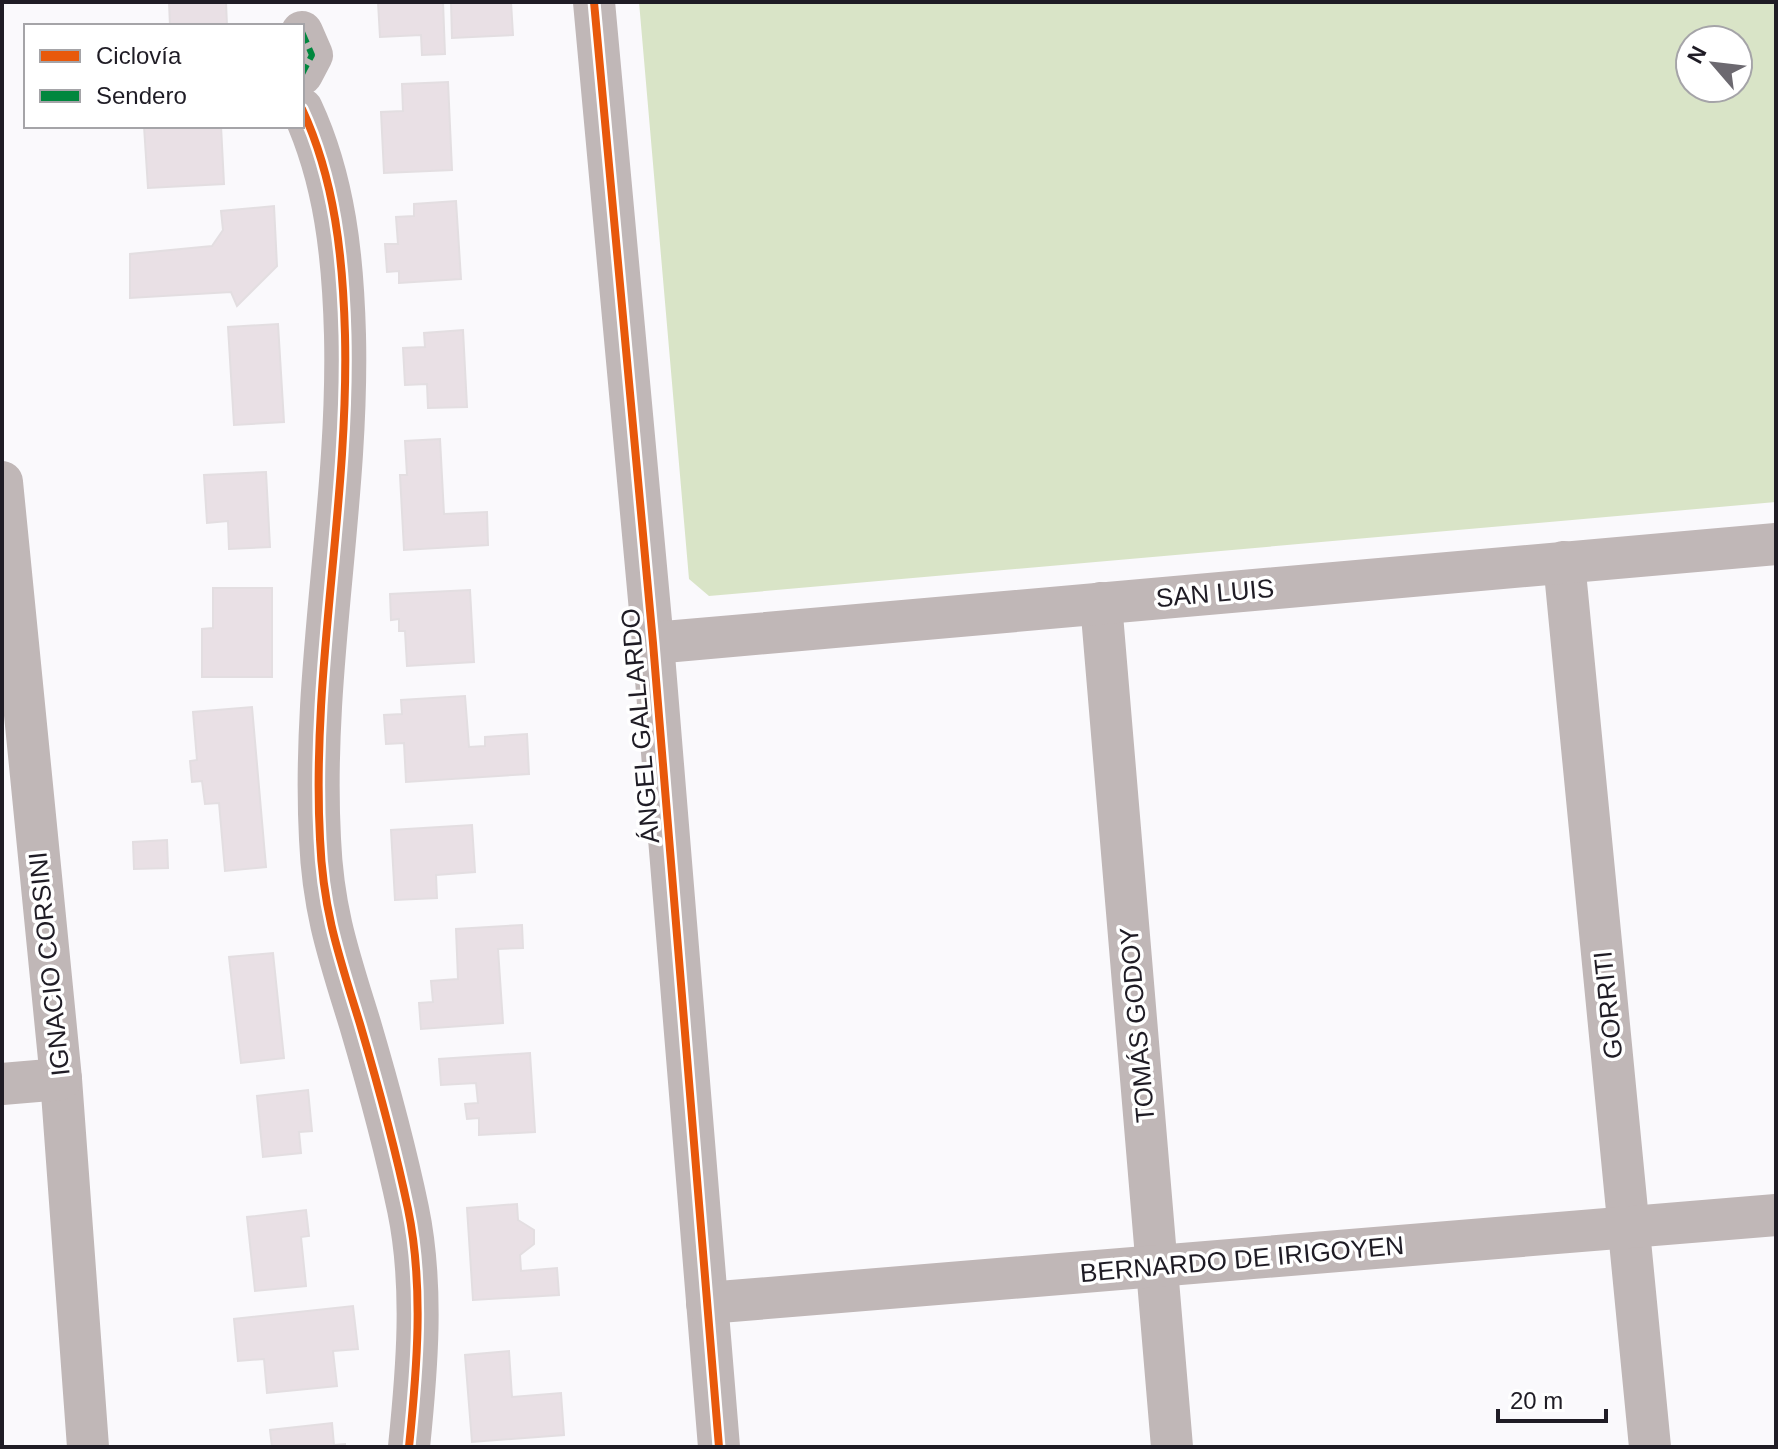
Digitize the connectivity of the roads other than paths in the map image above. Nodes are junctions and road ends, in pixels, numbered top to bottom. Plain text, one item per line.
1 (594, 2) edge
2 (304, 37) edge
3 (304, 70) edge
4 (304, 114) edge
5 (2, 482) edge
6 (1776, 544) edge
7 (1564, 562) junction
8 (1101, 603) junction
9 (653, 643) junction
10 (61, 1079) junction
11 (2, 1084) edge
12 (1776, 1215) edge
13 (1630, 1227) junction
14 (1157, 1266) junction
15 (707, 1303) junction
16 (88, 1447) edge
17 (409, 1447) edge
18 (719, 1447) edge
19 (1172, 1447) edge
20 (1650, 1447) edge

1 - 9 street, ÁNGEL GALLARDO
2 - 3 street
4 - 17 street
5 - 10 street, IGNACIO CORSINI
6 - 7 street, SAN LUIS
7 - 8 street, SAN LUIS
7 - 13 street, GORRITI
8 - 9 street, SAN LUIS
8 - 14 street, TOMÁS GODOY
9 - 15 street, ÁNGEL GALLARDO
10 - 11 street
10 - 16 street, IGNACIO CORSINI
12 - 13 street, BERNARDO DE IRIGOYEN
13 - 14 street, BERNARDO DE IRIGOYEN
13 - 20 street, GORRITI
14 - 15 street, BERNARDO DE IRIGOYEN
14 - 19 street, TOMÁS GODOY
15 - 18 street, ÁNGEL GALLARDO

